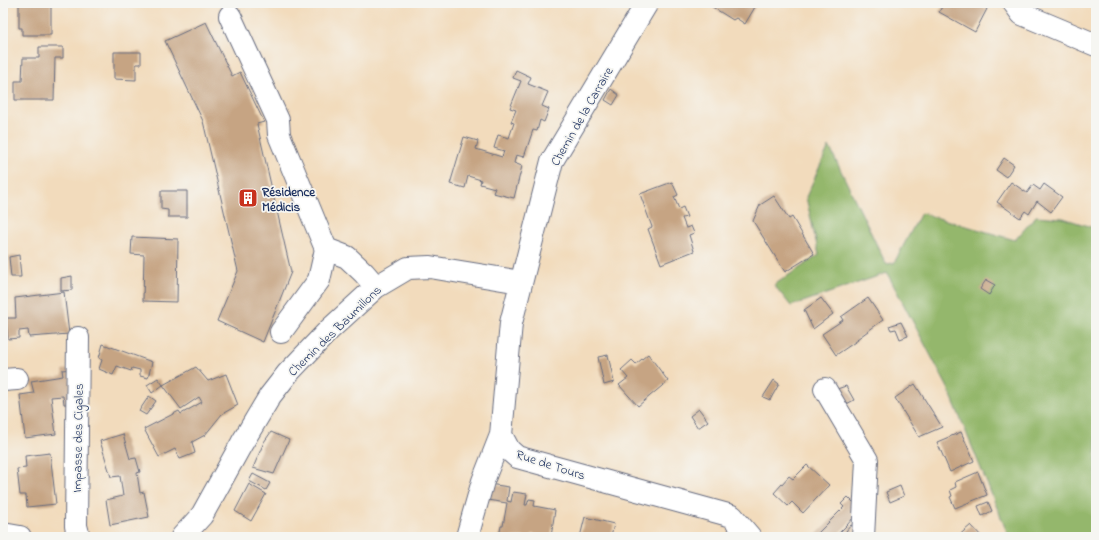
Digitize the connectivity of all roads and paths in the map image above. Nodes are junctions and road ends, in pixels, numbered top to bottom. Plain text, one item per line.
1 (647, 3) edge
2 (1014, 3) edge
3 (230, 16) dead end
4 (1096, 45) edge
5 (326, 249) junction
6 (521, 282) junction
7 (376, 287) junction
8 (281, 332) dead end
9 (78, 338) dead end
10 (824, 389) dead end
11 (501, 435) junction
12 (3, 534) edge
13 (20, 537) edge
14 (79, 537) edge
15 (182, 537) edge
16 (467, 537) edge
17 (750, 537) edge
18 (863, 537) edge

1 - 6 street, Chemin de la Carraire
2 - 4 street
3 - 5 street
5 - 7 street
5 - 8 street
6 - 7 street, Chemin des Baumillons
6 - 11 street
7 - 15 street, Chemin des Baumillons
9 - 14 street, Impasse des Cigales
10 - 18 street
11 - 16 street
11 - 17 street, Rue de Tours
12 - 13 street

